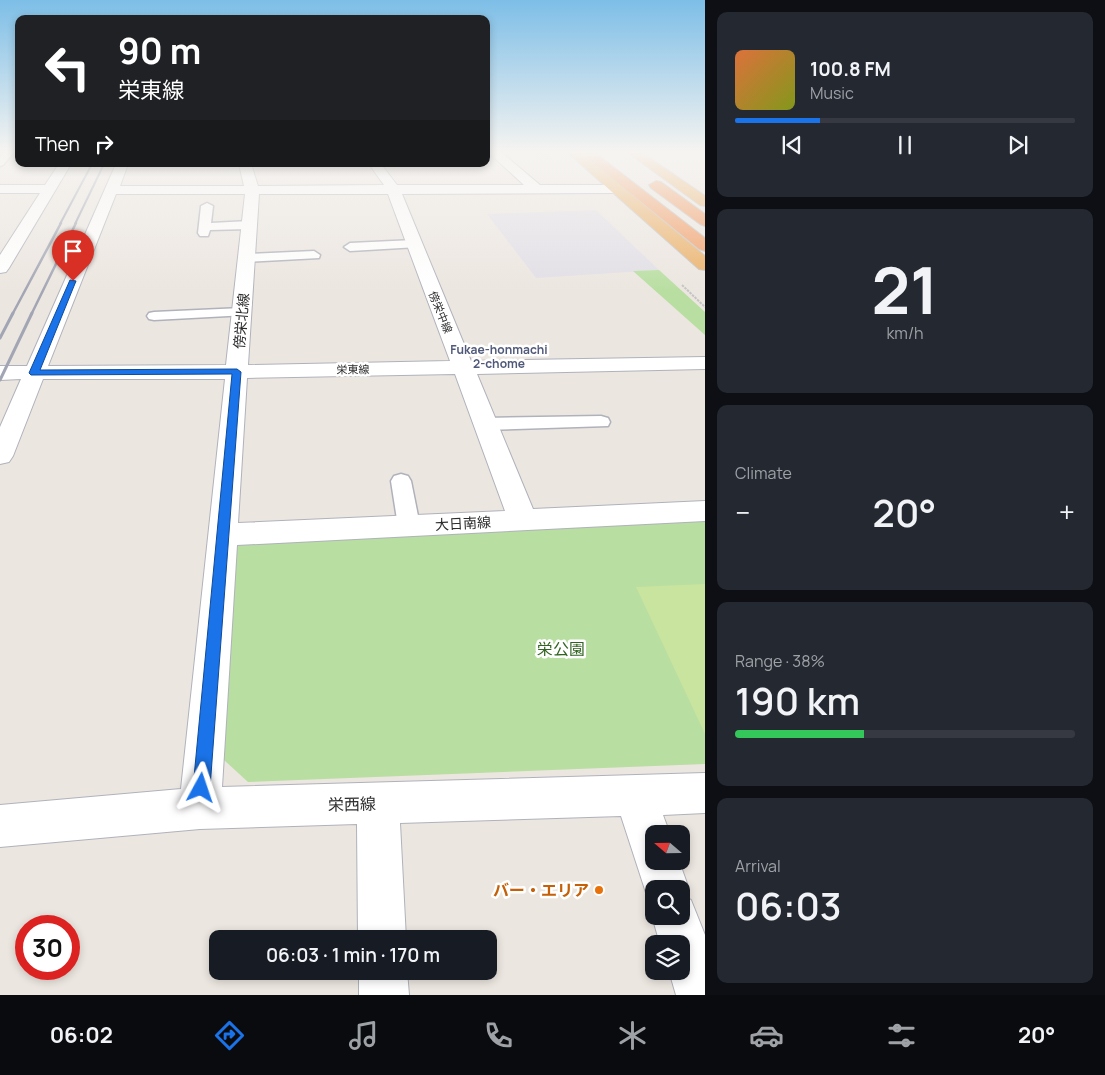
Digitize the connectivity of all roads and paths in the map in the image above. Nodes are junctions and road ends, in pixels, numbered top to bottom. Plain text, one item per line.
1 (41, 198) edge
2 (107, 198) edge
3 (251, 198) edge
4 (396, 198) edge
5 (627, 198) edge
6 (645, 198) edge
7 (675, 198) edge
8 (207, 206) dead end
9 (705, 221) edge
10 (249, 225) junction
11 (414, 244) junction
12 (7, 246) edge
13 (705, 246) edge
14 (350, 247) dead end
15 (314, 256) dead end
16 (246, 258) junction
17 (705, 265) edge
18 (0, 268) edge
19 (242, 312) junction
20 (154, 316) dead end
21 (705, 363) edge
22 (462, 366) junction
23 (237, 372) junction
24 (0, 373) edge
25 (34, 373) junction
26 (601, 422) dead end
27 (485, 424) junction
28 (0, 456) edge
29 (401, 482) dead end
30 (705, 511) edge
31 (523, 520) junction
32 (409, 526) junction
33 (222, 535) junction
34 (705, 793) edge
35 (636, 795) junction
36 (378, 804) junction
37 (200, 808) junction
38 (646, 825) edge
39 (0, 826) edge
40 (678, 925) edge
41 (382, 930) edge
42 (384, 980) edge
43 (384, 995) edge
44 (701, 995) edge

1 - 12 street
2 - 25 street
3 - 10 street, 傍栄北線
4 - 11 street, 傍栄中線
5 - 17 highway
6 - 13 highway
7 - 9 highway
8 - 10 lane
10 - 16 street, 傍栄北線
11 - 14 lane
11 - 22 street, 傍栄中線
12 - 18 street
15 - 16 lane
16 - 19 street, 傍栄北線
19 - 20 lane
19 - 23 street, 傍栄北線
21 - 22 street, 栄東線
22 - 23 street, 栄東線
22 - 27 street, 傍栄中線
23 - 25 street, 栄東線
23 - 33 street, 傍栄北線
24 - 25 street, 栄東線
25 - 28 street
26 - 27 lane
27 - 31 street, 傍栄中線
29 - 32 lane
30 - 31 street, 大日南線
31 - 32 street, 大日南線
32 - 33 street, 大日南線
33 - 37 street, 傍栄北線
34 - 35 street, 栄西線
35 - 36 street, 栄西線
35 - 38 street
36 - 37 street, 栄西線
36 - 41 street
37 - 39 street, 栄西線
40 - 44 street
42 - 43 street

